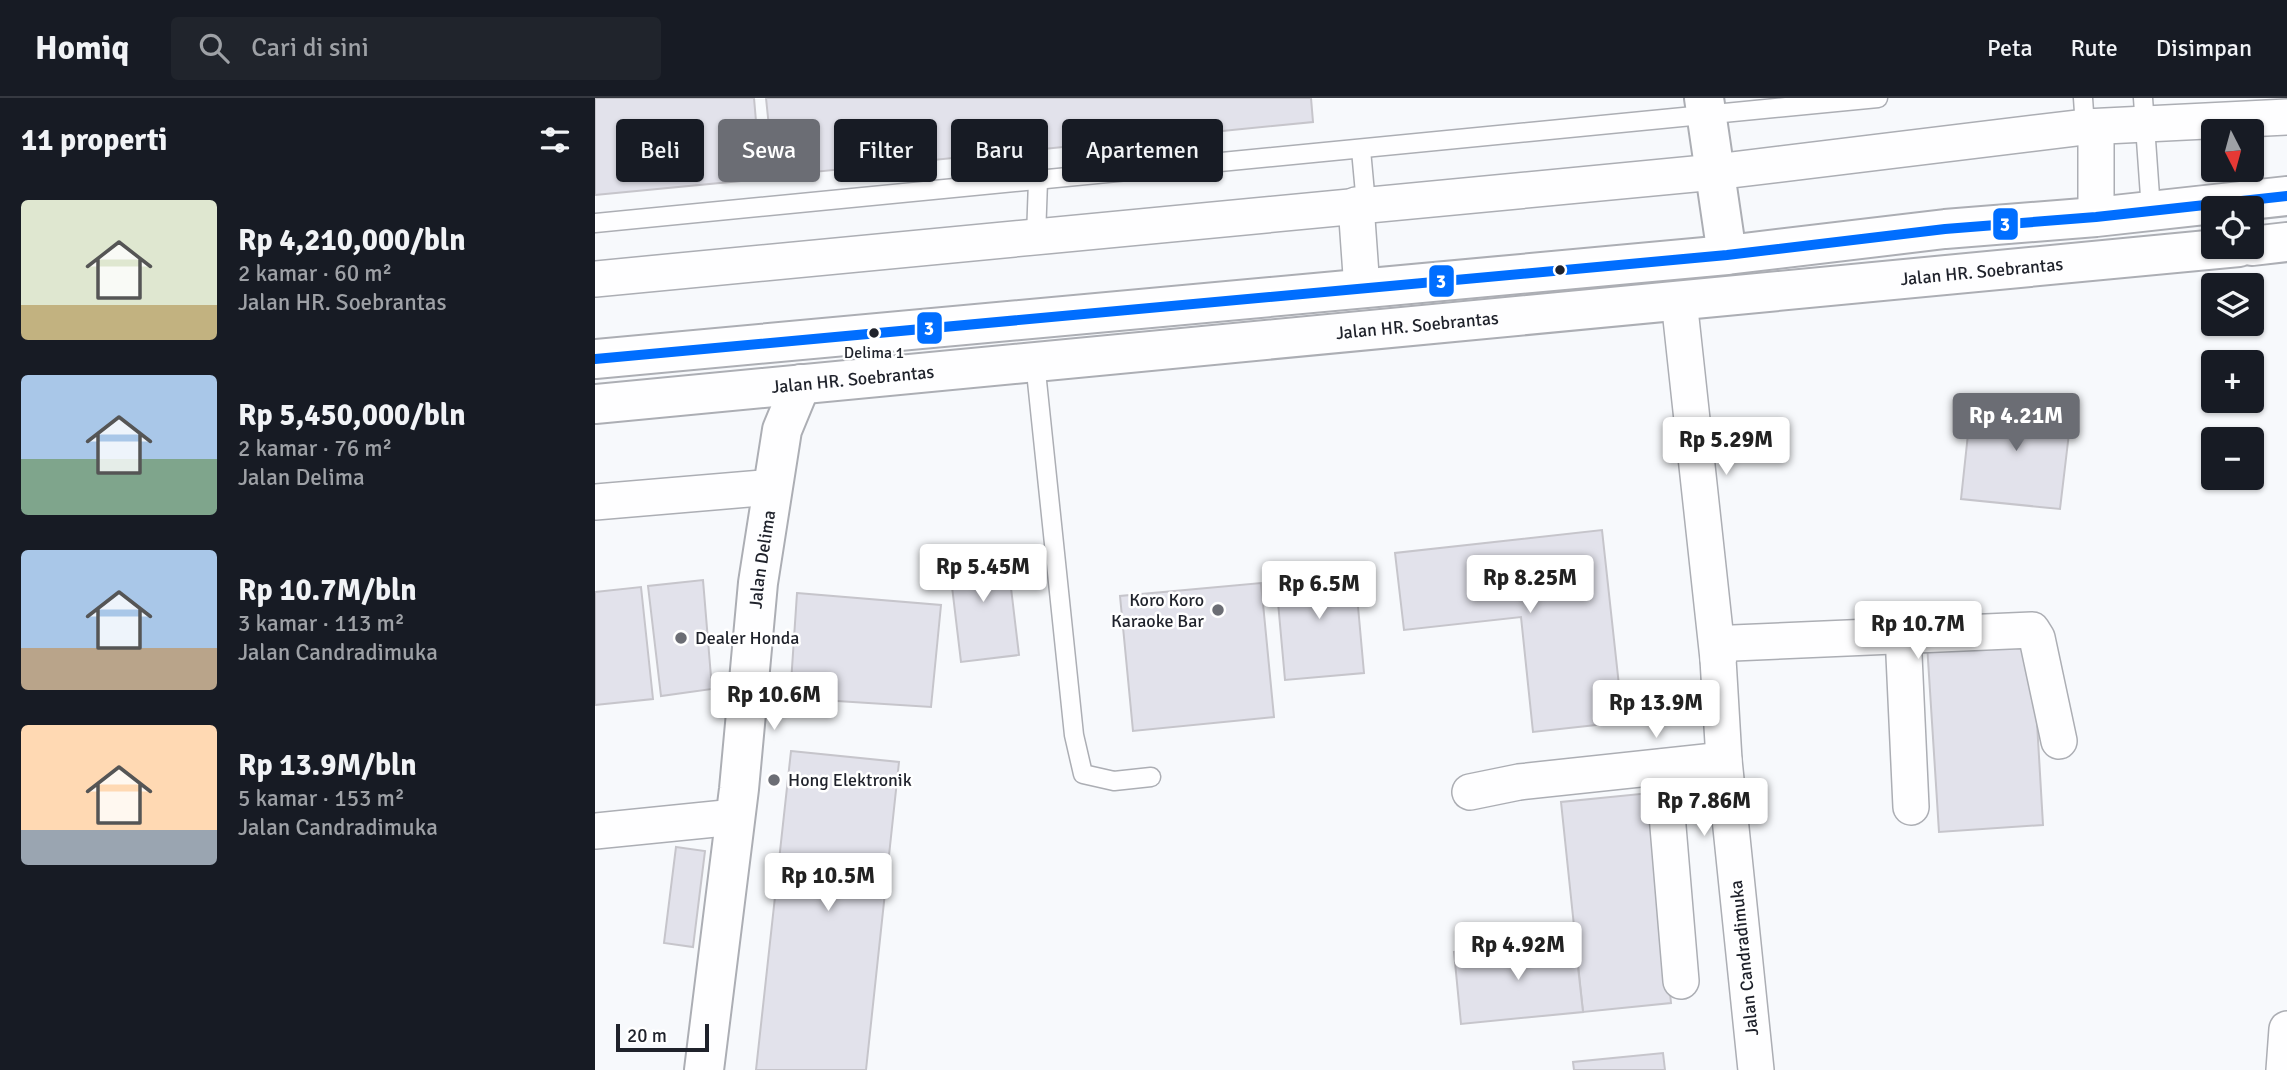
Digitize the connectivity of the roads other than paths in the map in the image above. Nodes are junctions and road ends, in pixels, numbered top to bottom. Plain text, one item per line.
1 (1878, 98) edge
2 (1706, 107) edge
3 (2144, 111) edge
4 (2088, 117) edge
5 (2287, 117) edge
6 (1361, 149) junction
7 (1715, 172) junction
8 (1048, 180) edge
9 (1027, 182) edge
10 (1038, 182) edge
11 (2287, 195) edge
12 (1361, 205) junction
13 (2151, 210) junction
14 (2096, 217) junction
15 (595, 223) edge
16 (1036, 237) junction
17 (2287, 242) edge
18 (2264, 245) edge
19 (2201, 251) edge
20 (1727, 255) junction
21 (595, 279) edge
22 (1362, 289) junction
23 (1679, 300) junction
24 (595, 359) edge
25 (1035, 362) junction
26 (801, 384) junction
27 (595, 404) edge
28 (773, 486) junction
29 (595, 502) edge
30 (1903, 634) junction
31 (1725, 651) junction
32 (2059, 741) dead end
33 (1724, 760) junction
34 (1663, 767) junction
35 (1151, 777) dead end
36 (1470, 792) dead end
37 (1911, 807) dead end
38 (735, 817) junction
39 (595, 831) edge
40 (1681, 981) dead end
41 (2287, 1029) edge
42 (705, 1070) edge
43 (1756, 1070) edge
44 (2284, 1070) edge

1 - 2 lane
2 - 6 lane
2 - 7 main road
3 - 4 street
3 - 5 street
3 - 13 lane
4 - 7 street
4 - 14 street
6 - 8 lane
6 - 12 lane
7 - 12 street
7 - 20 main road
9 - 15 lane
10 - 16 lane
11 - 13 main road
12 - 16 street
12 - 22 street
13 - 14 main road
14 - 20 main road
16 - 21 street
17 - 18 main road
19 - 23 main road, Jalan HR. Soebrantas
20 - 22 main road
22 - 24 main road
23 - 25 main road, Jalan HR. Soebrantas
23 - 31 street, Jalan Candradimuka
25 - 26 main road, Jalan HR. Soebrantas
25 - 35 lane
26 - 27 main road, Jalan HR. Soebrantas
26 - 28 main road, Jalan Delima
28 - 29 street
28 - 38 main road, Jalan Delima
30 - 31 street
30 - 32 street
30 - 37 street
31 - 33 street, Jalan Candradimuka
33 - 34 street
33 - 43 street, Jalan Candradimuka
34 - 36 street
34 - 40 street
38 - 39 street
38 - 42 main road, Jalan Delima
41 - 44 street

